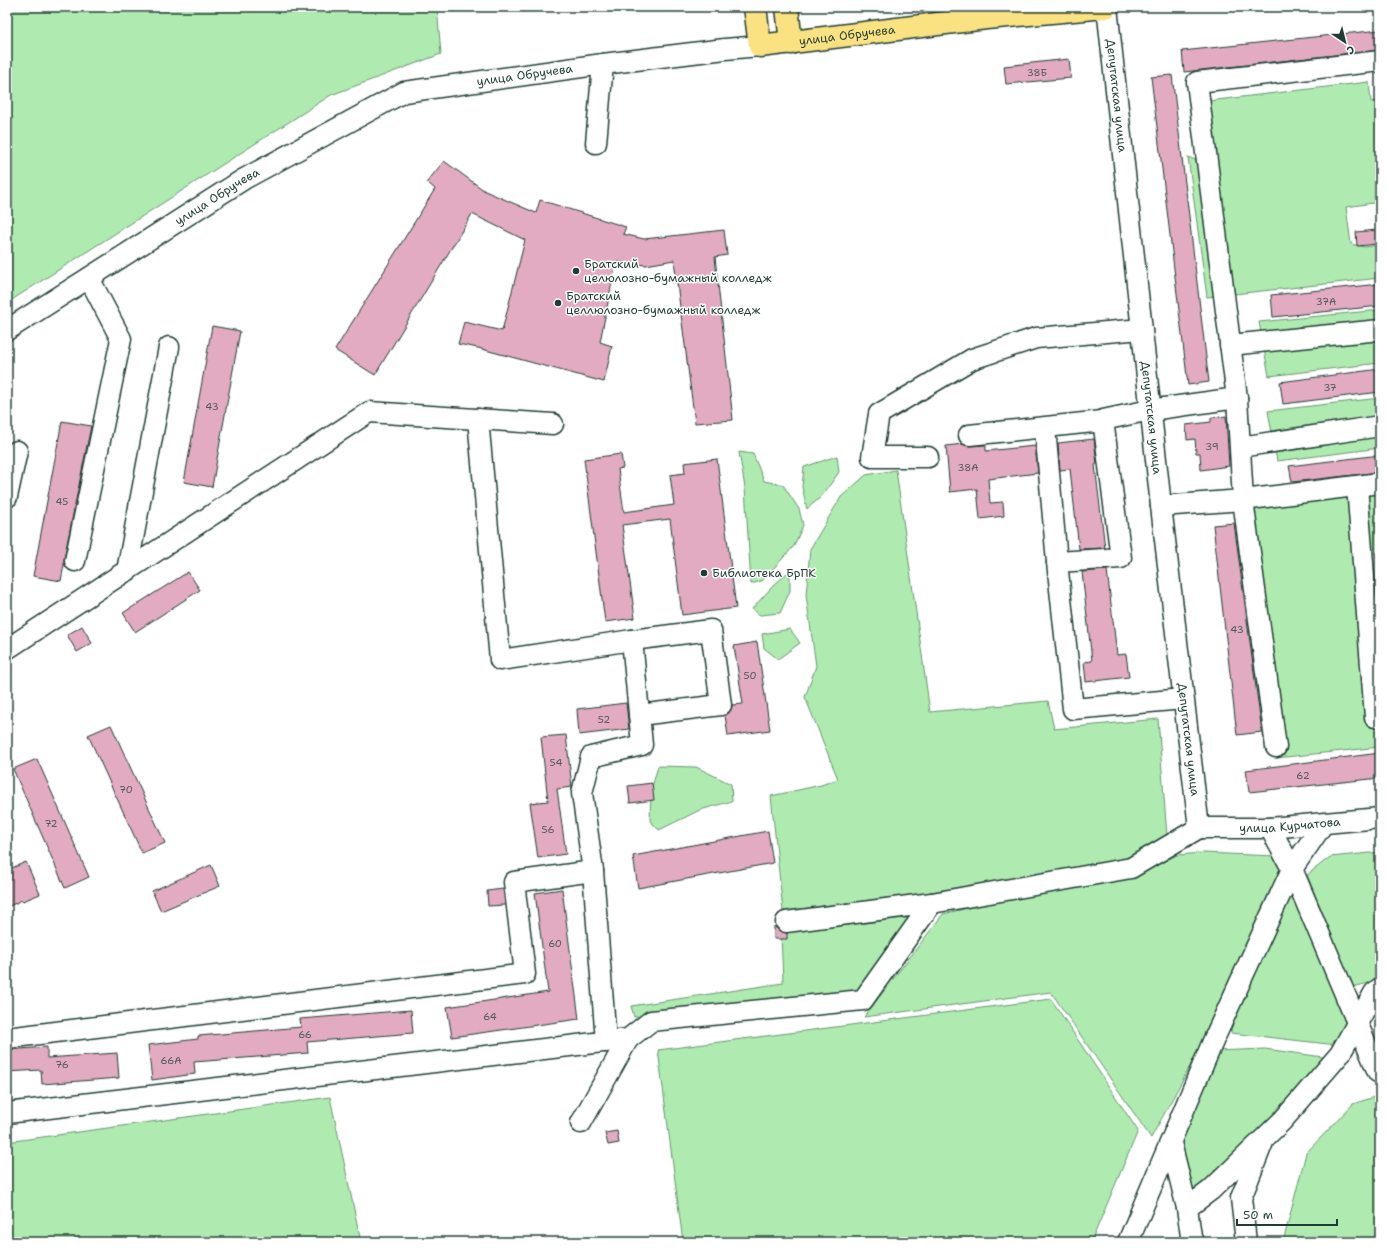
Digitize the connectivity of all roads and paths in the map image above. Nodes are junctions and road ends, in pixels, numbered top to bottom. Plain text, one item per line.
1 (755, 7) edge
2 (787, 7) edge
3 (1107, 7) edge
4 (985, 12) edge
5 (791, 42) junction
6 (760, 46) junction
7 (1380, 61) edge
8 (603, 64) junction
9 (596, 143) dead end
10 (89, 278) junction
11 (1142, 329) junction
12 (7, 330) edge
13 (1380, 330) edge
14 (1230, 345) junction
15 (169, 347) dead end
16 (1237, 398) junction
17 (1150, 410) junction
18 (478, 419) junction
19 (1103, 421) junction
20 (553, 424) dead end
21 (1380, 426) edge
22 (1045, 428) junction
23 (970, 436) dead end
24 (1240, 447) junction
25 (17, 450) dead end
26 (928, 457) dead end
27 (1380, 483) edge
28 (1357, 486) junction
29 (7, 498) edge
30 (1243, 500) junction
31 (1161, 506) junction
32 (75, 561) dead end
33 (1057, 562) junction
34 (127, 571) junction
35 (632, 640) junction
36 (7, 649) edge
37 (1183, 699) junction
38 (639, 715) junction
39 (1375, 716) dead end
40 (1276, 747) dead end
41 (1380, 818) edge
42 (1323, 824) junction
43 (1199, 828) junction
44 (1270, 828) junction
45 (1292, 869) junction
46 (593, 871) junction
47 (932, 904) junction
48 (786, 922) dead end
49 (1380, 988) edge
50 (1357, 1023) junction
51 (7, 1038) edge
52 (628, 1039) junction
53 (606, 1042) junction
54 (1380, 1072) edge
55 (7, 1113) edge
56 (581, 1123) dead end
57 (1265, 1137) junction
58 (1170, 1144) junction
59 (1187, 1208) junction
60 (1128, 1242) edge
61 (1193, 1242) edge
62 (1246, 1242) edge

1 - 6 main road
2 - 5 main road
3 - 4 main road, улица Обручева
3 - 11 street, Депутатская улица
4 - 5 main road, улица Обручева
5 - 6 main road, улица Обручева
6 - 8 street, улица Обручева
7 - 14 street
8 - 9 street
8 - 10 street, улица Обручева
10 - 12 street, улица Обручева
10 - 32 street
11 - 17 street, Депутатская улица
11 - 26 street
13 - 14 street
14 - 16 street
15 - 34 street
16 - 17 street
16 - 24 street
17 - 19 street
17 - 31 street, Депутатская улица
18 - 20 street
18 - 34 street
18 - 35 street
19 - 22 street
19 - 33 street
21 - 24 street
22 - 23 street
22 - 33 street
24 - 30 street
25 - 29 street
27 - 28 street
28 - 30 street
28 - 39 street
30 - 31 street
30 - 40 street
31 - 37 street, Депутатская улица
33 - 37 street
34 - 36 street
35 - 38 street
35 - 38 street
37 - 43 street, Депутатская улица
38 - 46 street
41 - 42 street, улица Курчатова
42 - 44 street, улица Курчатова
42 - 45 street
43 - 44 street, улица Курчатова
43 - 47 street
44 - 45 street
45 - 50 street
45 - 58 street
46 - 51 street
46 - 53 street
47 - 48 street
47 - 52 street
49 - 50 street
50 - 54 street
50 - 57 street
52 - 53 street
52 - 56 street
53 - 55 street
57 - 59 street
57 - 62 street
58 - 59 street
58 - 60 street
59 - 61 street

